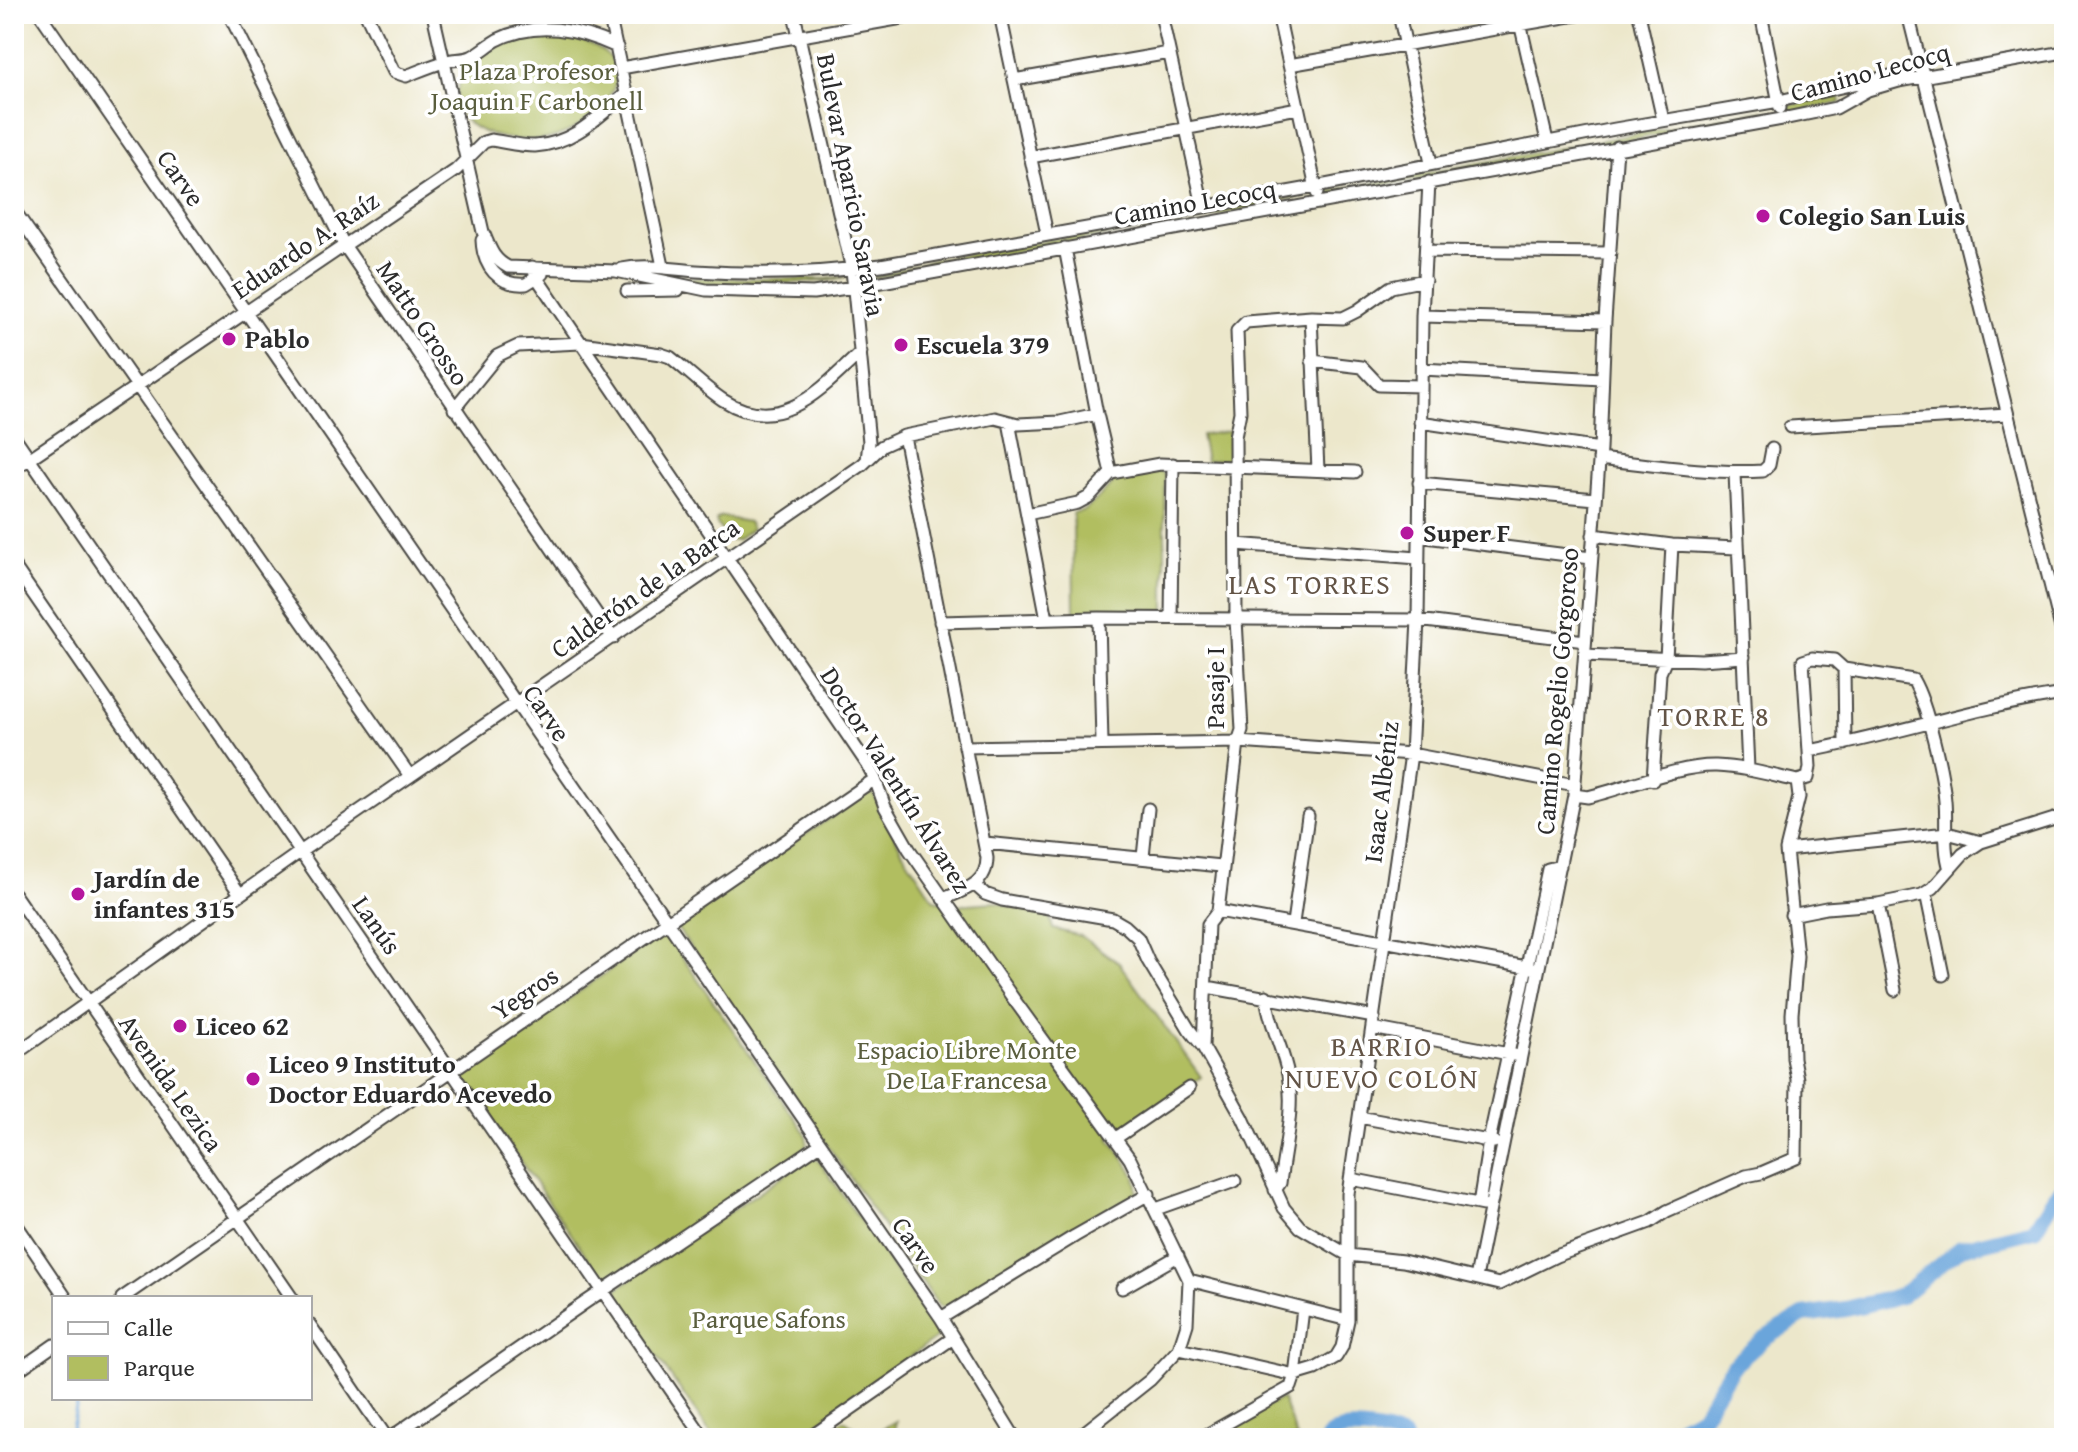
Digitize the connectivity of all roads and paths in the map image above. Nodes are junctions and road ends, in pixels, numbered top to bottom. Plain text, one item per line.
1 (40, 14) edge
2 (229, 14) edge
3 (366, 14) edge
4 (433, 14) edge
5 (609, 14) edge
6 (794, 14) edge
7 (925, 14) edge
8 (1000, 14) edge
9 (1161, 14) edge
10 (1278, 14) edge
11 (1399, 14) edge
12 (1582, 14) edge
13 (1639, 14) edge
14 (1761, 14) edge
15 (1908, 14) edge
16 (872, 19) edge
17 (1519, 20) edge
18 (799, 35) junction
19 (1405, 45) junction
20 (2064, 45) edge
21 (617, 47) junction
22 (2064, 52) edge
23 (1169, 53) junction
24 (444, 62) junction
25 (1289, 65) junction
26 (621, 68) junction
27 (1922, 73) junction
28 (1014, 80) junction
29 (627, 93) junction
30 (1779, 101) junction
31 (1298, 108) junction
32 (1782, 119) junction
33 (1663, 120) junction
34 (1185, 128) junction
35 (1547, 141) junction
36 (1617, 147) junction
37 (1030, 157) junction
38 (467, 160) junction
39 (1431, 163) junction
40 (1429, 182) junction
41 (1315, 187) junction
42 (1319, 202) junction
43 (1203, 206) junction
44 (14, 210) edge
45 (483, 232) junction
46 (1047, 234) junction
47 (344, 245) junction
48 (1065, 248) junction
49 (1426, 251) junction
50 (1610, 253) junction
51 (663, 266) junction
52 (852, 270) junction
53 (616, 271) junction
54 (534, 273) junction
55 (1425, 280) junction
56 (854, 287) junction
57 (688, 288) junction
58 (627, 291) dead end
59 (247, 312) junction
60 (1422, 316) junction
61 (1311, 317) junction
62 (1605, 321) junction
63 (581, 343) junction
64 (861, 352) junction
65 (1312, 361) junction
66 (1422, 369) junction
67 (1602, 379) junction
68 (135, 386) junction
69 (1421, 386) junction
70 (454, 409) junction
71 (1097, 414) junction
72 (2007, 414) junction
73 (1009, 422) junction
74 (1420, 422) junction
75 (1790, 427) dead end
76 (14, 436) edge
77 (904, 436) junction
78 (1772, 449) dead end
79 (1599, 454) junction
80 (29, 459) junction
81 (867, 460) junction
82 (1173, 464) junction
83 (1236, 467) junction
84 (14, 469) edge
85 (1318, 470) junction
86 (1355, 472) dead end
87 (1111, 473) junction
88 (1735, 473) junction
89 (1419, 483) junction
90 (1596, 499) junction
91 (1027, 514) junction
92 (1593, 535) junction
93 (1418, 536) junction
94 (1236, 544) junction
95 (1672, 545) junction
96 (1737, 548) junction
97 (1418, 558) junction
98 (1591, 558) junction
99 (726, 559) junction
100 (14, 566) edge
101 (2060, 607) edge
102 (1099, 618) junction
103 (1171, 618) junction
104 (1047, 619) junction
105 (1236, 619) junction
106 (1418, 620) junction
107 (940, 622) junction
108 (613, 638) junction
109 (2064, 640) edge
110 (1585, 641) junction
111 (1585, 655) junction
112 (1744, 657) junction
113 (1666, 659) junction
114 (1844, 669) junction
115 (2064, 694) edge
116 (515, 704) junction
117 (1927, 724) junction
118 (1238, 742) junction
119 (1102, 743) junction
120 (1845, 744) junction
121 (965, 747) junction
122 (1809, 751) junction
123 (1411, 754) junction
124 (1748, 769) junction
125 (410, 776) junction
126 (875, 779) junction
127 (1653, 780) junction
128 (1797, 781) junction
129 (1574, 790) junction
130 (1148, 809) dead end
131 (1308, 816) dead end
132 (2064, 816) edge
133 (1947, 833) junction
134 (1981, 842) junction
135 (985, 843) junction
136 (1786, 850) junction
137 (300, 852) junction
138 (1143, 857) junction
139 (1221, 866) junction
140 (1950, 869) junction
141 (975, 885) junction
142 (1926, 893) junction
143 (14, 894) edge
144 (240, 894) junction
145 (943, 899) junction
146 (1878, 904) junction
147 (1218, 911) junction
148 (1791, 915) junction
149 (1293, 923) junction
150 (666, 924) junction
151 (1385, 939) junction
152 (1532, 968) junction
153 (1943, 975) dead end
154 (1207, 987) junction
155 (1895, 990) dead end
156 (1266, 996) junction
157 (89, 1003) junction
158 (1373, 1022) junction
159 (1203, 1047) junction
160 (14, 1055) edge
161 (1514, 1055) junction
162 (451, 1071) junction
163 (1189, 1088) dead end
164 (1359, 1117) junction
165 (1116, 1138) junction
166 (1489, 1141) junction
167 (1503, 1143) junction
168 (819, 1145) junction
169 (1351, 1179) junction
170 (1235, 1181) dead end
171 (1275, 1190) junction
172 (1149, 1194) junction
173 (1479, 1204) junction
174 (1492, 1207) junction
175 (1156, 1209) junction
176 (238, 1219) junction
177 (14, 1221) edge
178 (1348, 1255) junction
179 (1178, 1256) junction
180 (1476, 1278) junction
181 (1189, 1280) junction
182 (1122, 1288) dead end
183 (604, 1290) junction
184 (65, 1296) edge
185 (125, 1296) edge
186 (291, 1296) edge
187 (1303, 1309) junction
188 (941, 1318) junction
189 (1348, 1320) junction
190 (312, 1328) edge
191 (953, 1338) junction
192 (52, 1346) edge
193 (1179, 1349) junction
194 (14, 1373) edge
195 (1295, 1375) junction
196 (1204, 1437) edge
197 (388, 1438) edge
198 (704, 1438) edge
199 (809, 1438) edge
200 (1015, 1438) edge
201 (1077, 1438) edge

1 - 59 street, Carve
2 - 47 street, Matto Grosso
3 - 24 street
4 - 24 street
5 - 21 street
6 - 18 street, Bulevar Aparicio Saravia
7 - 16 street
8 - 28 street
9 - 23 street
10 - 25 street
11 - 19 street
12 - 17 street
13 - 33 street
14 - 30 street
15 - 27 street
16 - 18 street
17 - 19 street
17 - 35 street
18 - 26 street
18 - 52 street, Bulevar Aparicio Saravia
19 - 25 street
19 - 39 street
20 - 27 street, Camino Lecocq
21 - 24 street
21 - 26 street
22 - 27 street, Camino Lecocq
23 - 28 street
23 - 34 street
24 - 38 street
25 - 31 street
26 - 29 street
27 - 30 street, Camino Lecocq
27 - 32 street, Camino Lecocq
27 - 72 street
28 - 37 street
29 - 38 street, Eduardo A. Raíz
29 - 51 street
30 - 32 street, Camino Lecocq
30 - 33 street, Camino Lecocq
31 - 34 street
31 - 41 street
32 - 36 street, Camino Lecocq
33 - 35 street, Camino Lecocq
34 - 37 street
34 - 43 street
35 - 39 street, Camino Lecocq
36 - 40 street, Camino Lecocq
36 - 50 street, Camino Rogelio Gorgoroso
37 - 46 street
38 - 45 street
38 - 47 street, Eduardo A. Raíz
39 - 41 street, Camino Lecocq
40 - 42 street, Camino Lecocq
40 - 49 street, Isaac Albéniz
41 - 42 street
41 - 43 street, Camino Lecocq
42 - 48 street, Camino Lecocq
43 - 46 street, Camino Lecocq
44 - 68 street
45 - 54 street
45 - 54 street
46 - 52 street, Camino Lecocq
47 - 59 street, Eduardo A. Raíz
47 - 70 street, Matto Grosso
48 - 56 street, Camino Lecocq
48 - 71 street
49 - 50 street
49 - 55 street, Isaac Albéniz
50 - 62 street, Camino Rogelio Gorgoroso
51 - 52 street, Camino Lecocq
51 - 53 street, Camino Lecocq
52 - 56 street, Bulevar Aparicio Saravia
53 - 54 street, Camino Lecocq
53 - 57 street, Camino Lecocq
54 - 63 street, Doctor Valentín Álvarez
55 - 60 street, Isaac Albéniz
55 - 61 street
56 - 57 street, Camino Lecocq
56 - 64 street, Bulevar Aparicio Saravia
57 - 58 street
59 - 68 street, Eduardo A. Raíz
59 - 116 street, Carve
60 - 62 street
60 - 66 street, Isaac Albéniz
61 - 65 street
61 - 83 street, Pasaje I
62 - 67 street, Camino Rogelio Gorgoroso
63 - 64 street
63 - 70 street
63 - 99 street, Doctor Valentín Álvarez
64 - 81 street, Bulevar Aparicio Saravia
65 - 69 street
65 - 85 street
66 - 67 street
66 - 69 street, Isaac Albéniz
67 - 79 street, Camino Rogelio Gorgoroso
68 - 80 street, Eduardo A. Raíz
68 - 125 street
69 - 74 street, Isaac Albéniz
70 - 108 street, Matto Grosso
71 - 73 street, Calderón de la Barca
71 - 87 street
72 - 75 street
72 - 101 street
73 - 77 street, Calderón de la Barca
73 - 91 street
74 - 79 street
74 - 89 street, Isaac Albéniz
76 - 80 street, Lanús
77 - 81 street, Calderón de la Barca
77 - 107 street
78 - 88 street
79 - 88 street
79 - 90 street, Camino Rogelio Gorgoroso
80 - 84 street, Eduardo A. Raíz
80 - 137 street, Lanús
81 - 99 street, Calderón de la Barca
82 - 83 street
82 - 87 street
82 - 103 street
83 - 85 street
83 - 94 street, Pasaje I
85 - 86 street
87 - 91 street
88 - 96 street
89 - 90 street
89 - 93 street, Isaac Albéniz
90 - 92 street, Camino Rogelio Gorgoroso
91 - 104 street
92 - 95 street
92 - 98 street, Camino Rogelio Gorgoroso
93 - 97 street, Isaac Albéniz
93 - 98 street
94 - 97 street
94 - 105 street, Pasaje I
95 - 96 street
95 - 113 street
96 - 112 street
97 - 106 street, Isaac Albéniz
98 - 110 street, Camino Rogelio Gorgoroso
99 - 108 street, Calderón de la Barca
99 - 126 street, Doctor Valentín Álvarez
100 - 144 street
101 - 109 street
102 - 103 street
102 - 104 street
102 - 119 street
103 - 105 street
104 - 107 street
105 - 106 street
105 - 118 street, Pasaje I
106 - 110 street
106 - 123 street, Isaac Albéniz
107 - 121 street
108 - 116 street, Calderón de la Barca
110 - 111 street, Camino Rogelio Gorgoroso
111 - 113 street
111 - 129 street, Camino Rogelio Gorgoroso
112 - 113 street
112 - 124 street
113 - 127 street
114 - 117 street
114 - 120 street
114 - 122 street
115 - 117 street
116 - 125 street, Calderón de la Barca
116 - 150 street, Carve
117 - 120 street
117 - 133 street
118 - 119 street
118 - 123 street
118 - 139 street, Pasaje I
119 - 121 street
120 - 122 street
121 - 135 street
122 - 128 street
123 - 129 street
123 - 151 street, Isaac Albéniz
124 - 127 street
124 - 128 street
125 - 137 street, Calderón de la Barca
126 - 145 street, Doctor Valentín Álvarez
126 - 150 street, Yegros
127 - 129 street
128 - 136 street
129 - 152 street, Camino Rogelio Gorgoroso
130 - 138 street
131 - 149 street
132 - 134 street
133 - 134 street
133 - 136 street
133 - 140 street
134 - 140 street
135 - 138 street
135 - 141 street
136 - 148 street
137 - 144 street, Calderón de la Barca
137 - 162 street, Lanús
138 - 139 street
139 - 147 street, Pasaje I
140 - 142 street
141 - 145 street
141 - 159 street
142 - 146 street
142 - 153 street
143 - 157 street, Avenida Lezica
144 - 157 street, Calderón de la Barca
145 - 165 street, Doctor Valentín Álvarez
146 - 148 street
146 - 155 street
147 - 149 street
147 - 154 street, Pasaje I
148 - 180 street
149 - 151 street
150 - 162 street, Yegros
150 - 168 street, Carve
151 - 152 street
151 - 158 street, Isaac Albéniz
152 - 161 street, Camino Rogelio Gorgoroso
154 - 156 street
154 - 159 street, Pasaje I
156 - 158 street
156 - 171 street
157 - 160 street, Calderón de la Barca
157 - 176 street, Avenida Lezica
158 - 161 street
158 - 164 street, Isaac Albéniz
159 - 171 street
161 - 166 street
161 - 167 street, Camino Rogelio Gorgoroso
162 - 176 street, Yegros
162 - 183 street, Lanús
163 - 165 street
164 - 166 street
164 - 169 street, Isaac Albéniz
165 - 172 street, Doctor Valentín Álvarez
166 - 167 street
166 - 173 street
167 - 174 street, Camino Rogelio Gorgoroso
168 - 183 street
168 - 188 street, Carve
169 - 173 street
169 - 178 street, Isaac Albéniz
170 - 175 street
171 - 178 street
172 - 175 street, Doctor Valentín Álvarez
172 - 188 street
173 - 174 street
174 - 180 street, Camino Rogelio Gorgoroso
175 - 179 street, Doctor Valentín Álvarez
176 - 185 street, Yegros
176 - 186 street, Avenida Lezica
177 - 184 street
178 - 180 street
178 - 189 street, Isaac Albéniz
179 - 181 street, Doctor Valentín Álvarez
179 - 182 street
181 - 187 street
181 - 193 street
183 - 197 street
183 - 198 street, Lanús
187 - 189 street
187 - 195 street
188 - 191 street, Carve
189 - 195 street, Isaac Albéniz
190 - 197 street
191 - 199 street
191 - 200 street, Carve
192 - 194 street
193 - 195 street
193 - 201 street
195 - 196 street

